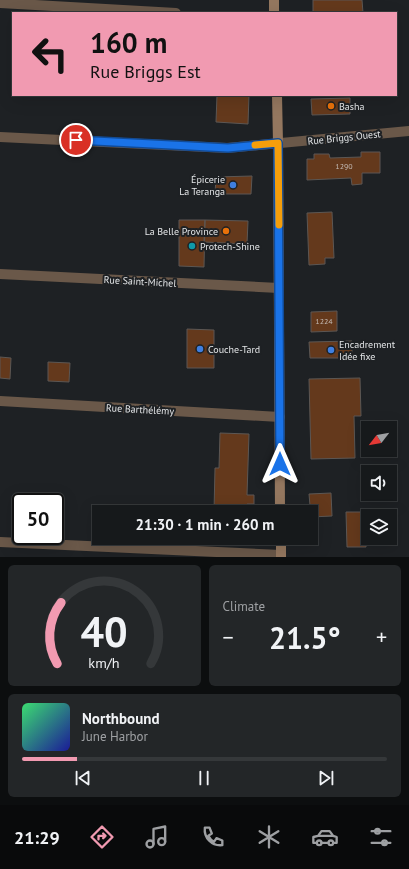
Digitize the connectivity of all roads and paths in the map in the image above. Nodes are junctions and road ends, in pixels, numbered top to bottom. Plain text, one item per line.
1 (274, 0) edge
2 (0, 3) edge
3 (158, 12) edge
4 (274, 12) edge
5 (277, 96) edge
6 (409, 131) edge
7 (0, 137) edge
8 (278, 143) junction
9 (0, 274) edge
10 (279, 288) junction
11 (0, 401) edge
12 (280, 417) junction
13 (280, 505) edge
14 (0, 542) edge
15 (281, 545) edge
16 (281, 556) edge

1 - 4 main road
2 - 3 street
5 - 8 main road
6 - 8 street, Rue Briggs Ouest
7 - 8 street, Rue Briggs Ouest
8 - 10 main road
9 - 10 street, Rue Saint-Michel
10 - 12 main road
11 - 12 street, Rue Barthélémy
12 - 13 main road
14 - 16 street
15 - 16 main road

